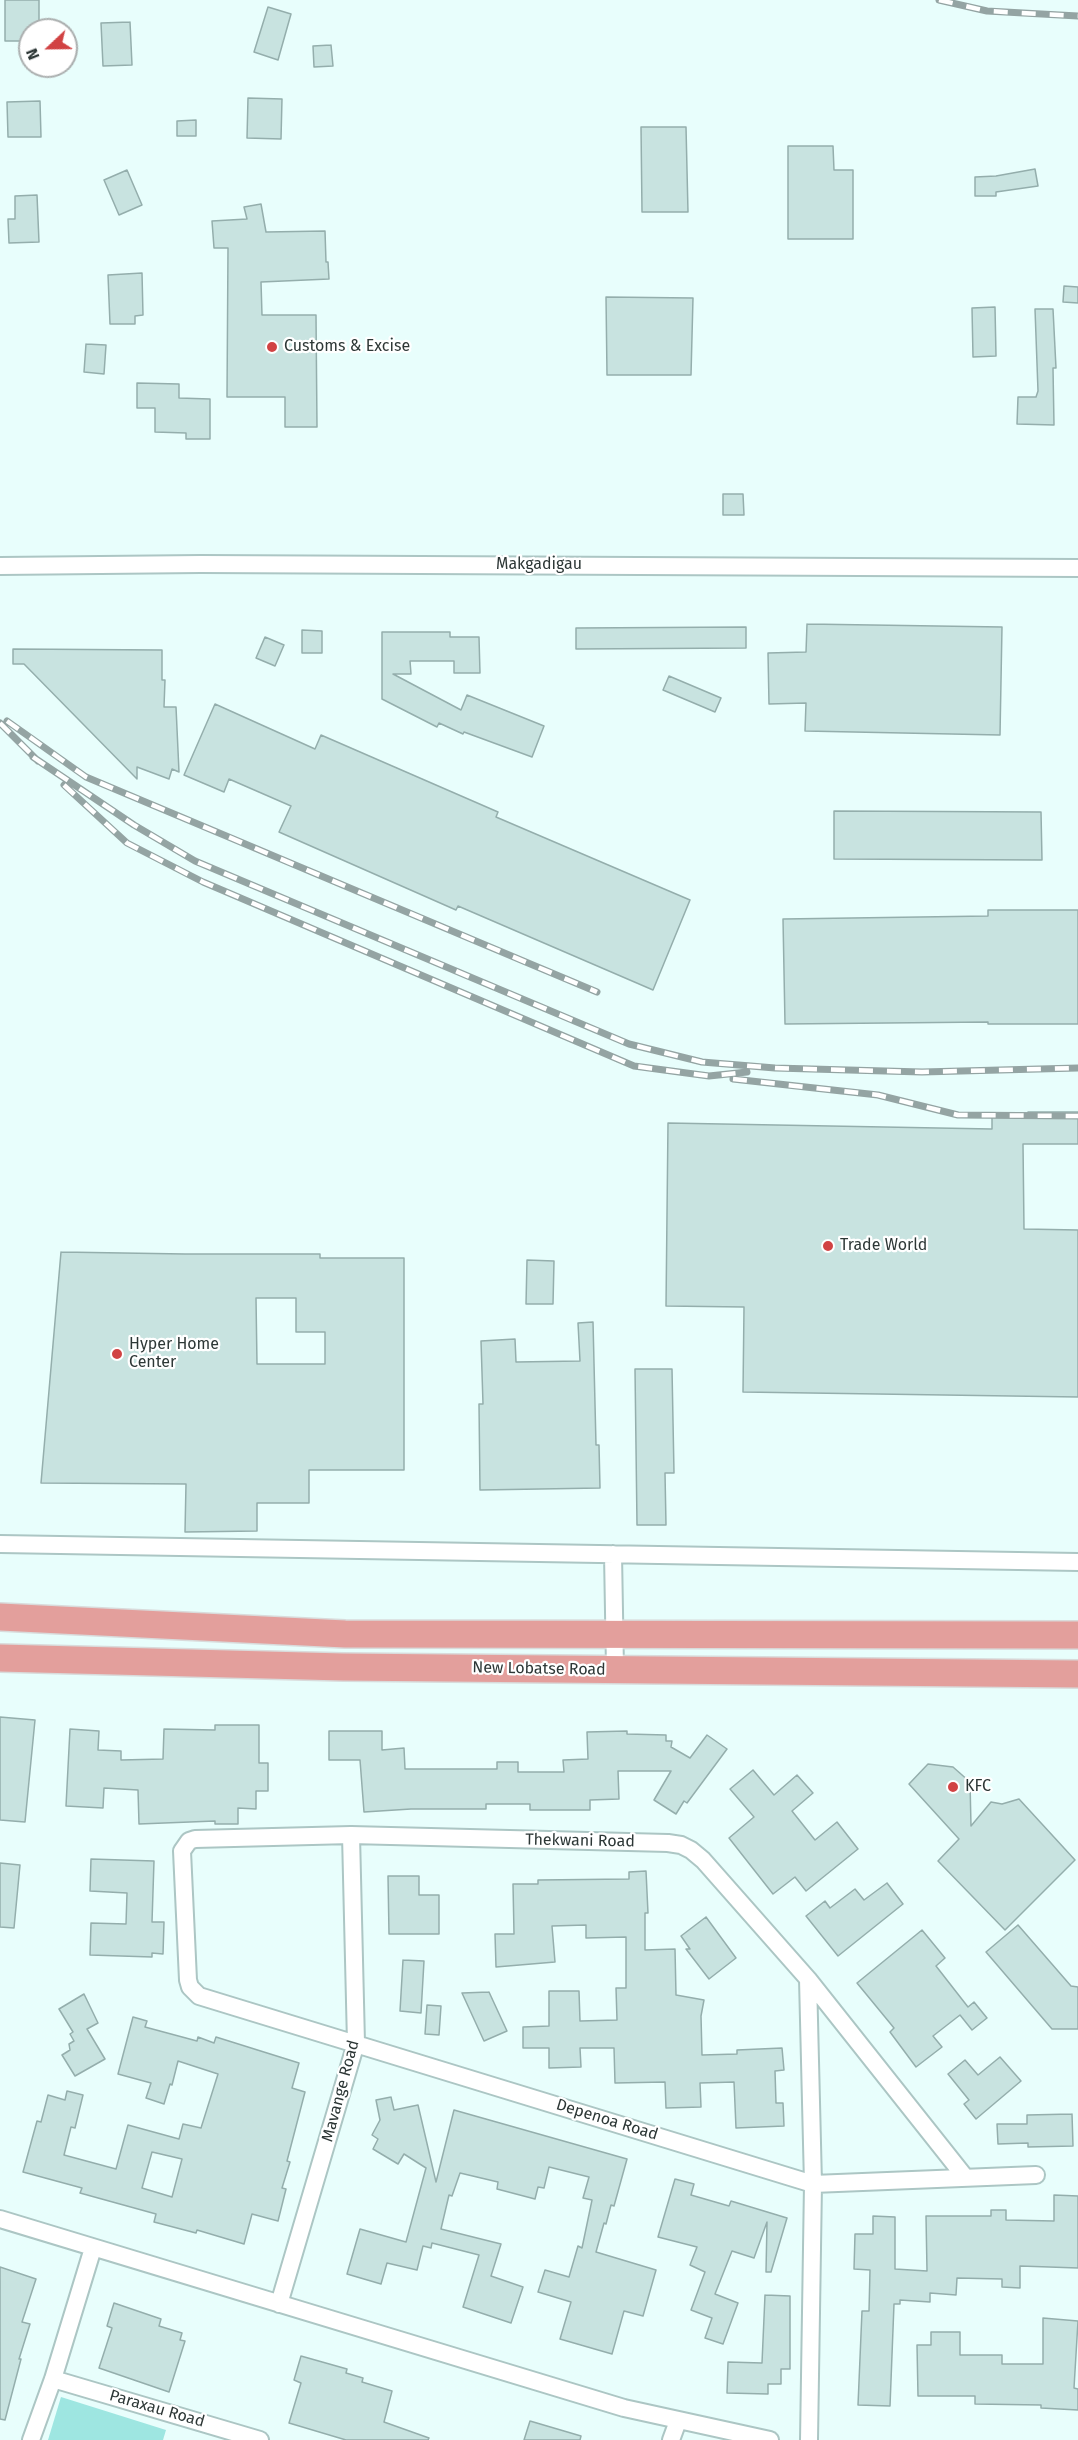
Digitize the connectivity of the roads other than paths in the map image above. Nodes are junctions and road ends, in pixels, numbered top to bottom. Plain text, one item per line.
1 (0, 566) edge
2 (1078, 568) edge
3 (0, 1544) edge
4 (613, 1554) junction
5 (1078, 1562) edge
6 (0, 1617) edge
7 (615, 1634) junction
8 (884, 1635) junction
9 (1078, 1635) edge
10 (0, 1658) edge
11 (615, 1669) junction
12 (885, 1672) junction
13 (1078, 1674) edge
14 (351, 1835) junction
15 (808, 1979) junction
16 (190, 1987) joint
17 (356, 2043) junction
18 (1036, 2175) dead end
19 (965, 2177) junction
20 (813, 2184) junction
21 (0, 2219) edge
22 (93, 2248) junction
23 (279, 2304) junction
24 (53, 2379) junction
25 (678, 2421) junction
26 (31, 2440) edge
27 (260, 2440) edge
28 (671, 2440) edge
29 (770, 2440) edge
30 (809, 2440) edge

1 - 2 street, Makgadigau
3 - 4 street
4 - 5 street
4 - 7 street
6 - 7 main road
7 - 8 main road
7 - 11 street
8 - 9 main road
8 - 12 main road
10 - 11 main road, New Lobatse Road
11 - 12 main road, New Lobatse Road
12 - 13 main road, New Lobatse Road
14 - 15 street, Thekwani Road
14 - 16 street, Thekwani Road
14 - 17 street, Mavange Road
15 - 19 street, Thekwani Road
15 - 20 street
16 - 17 street, Depenoa Road
17 - 20 street, Depenoa Road
17 - 23 street, Mavange Road
18 - 19 street, Depenoa Road
19 - 20 street, Depenoa Road
20 - 30 street
21 - 22 street
22 - 23 street
22 - 24 street
23 - 25 street
24 - 26 street
24 - 27 street, Paraxau Road
25 - 28 street
25 - 29 street

